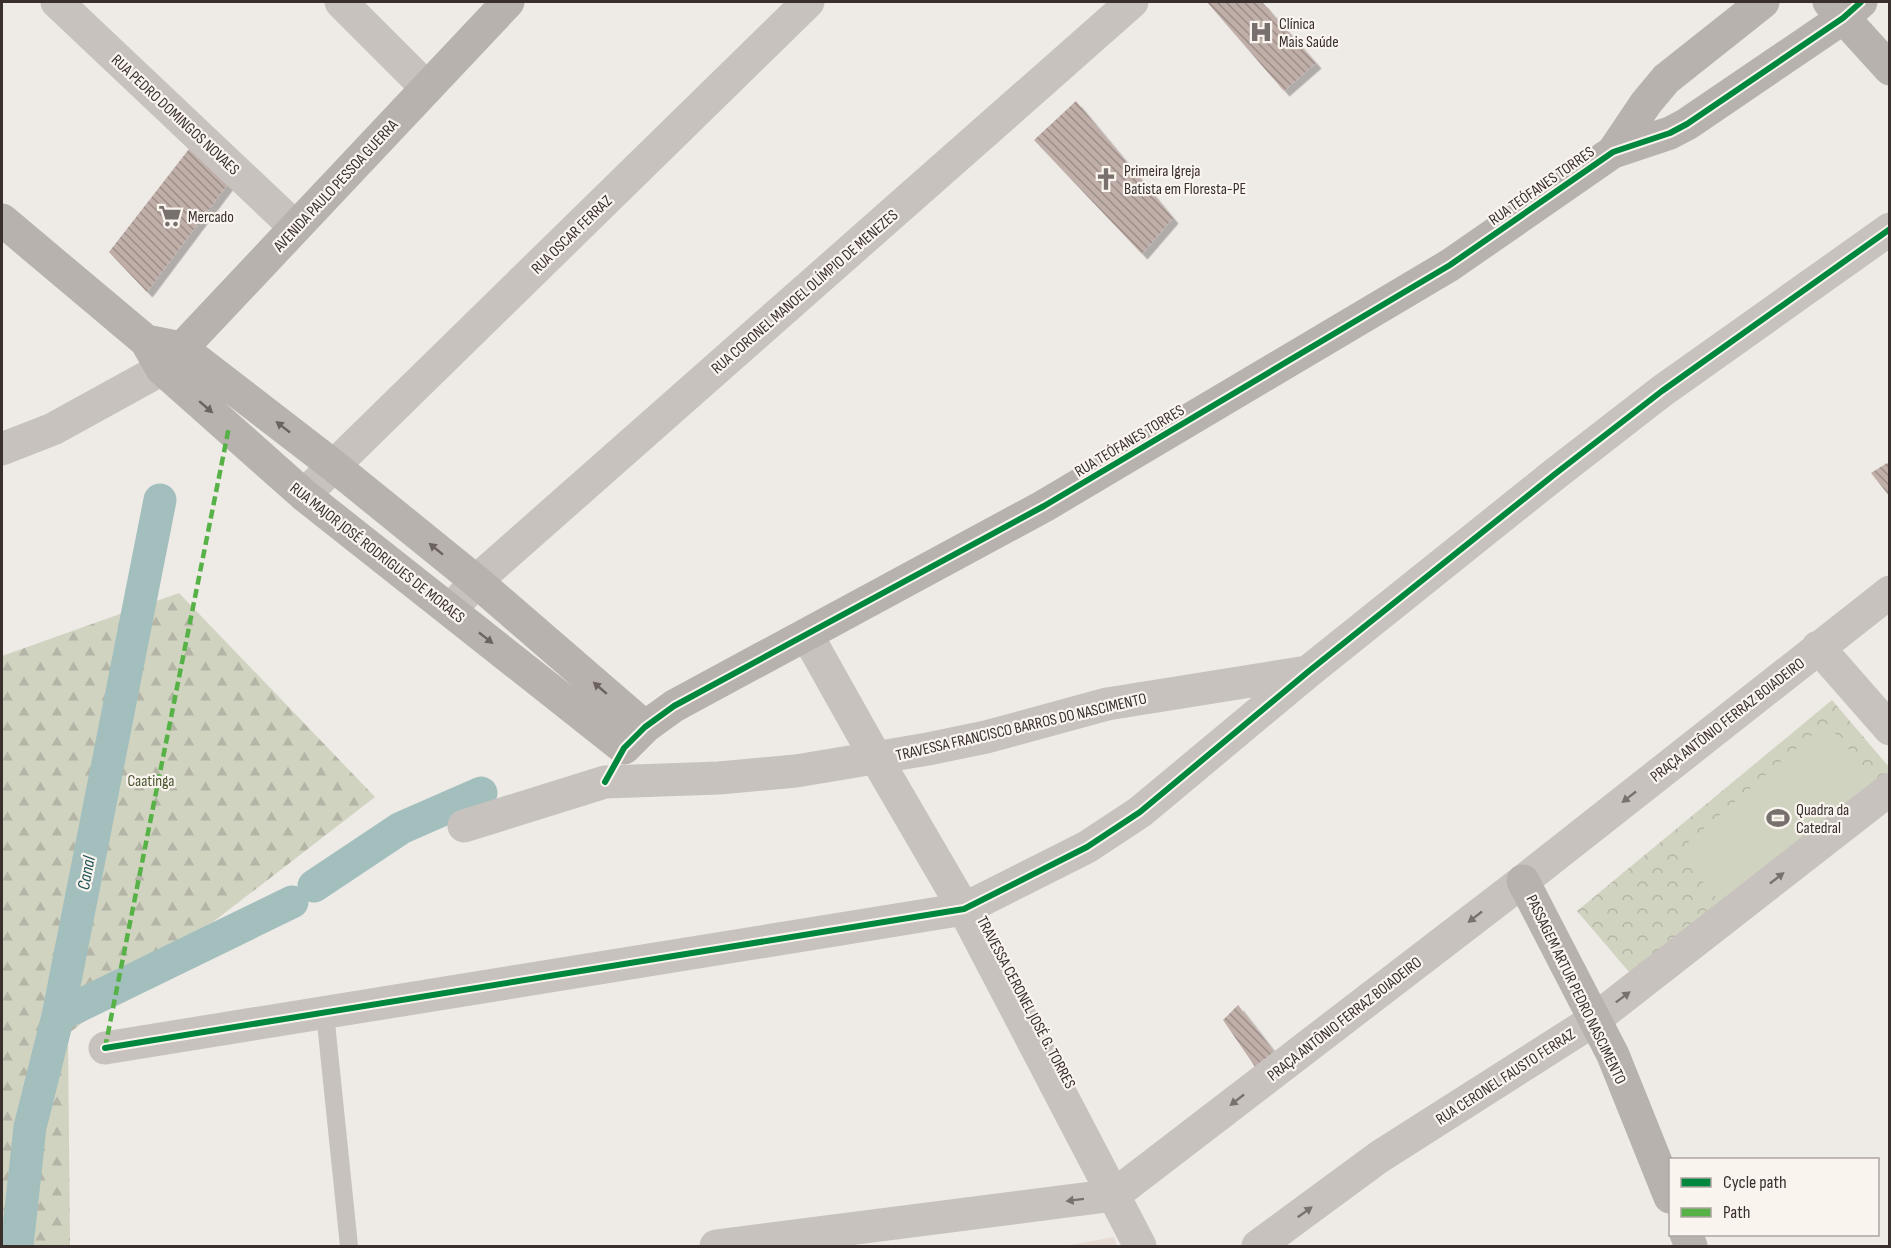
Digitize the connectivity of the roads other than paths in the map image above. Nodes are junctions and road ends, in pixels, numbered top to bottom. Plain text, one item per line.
1 (57, 2) edge
2 (340, 2) edge
3 (508, 2) edge
4 (808, 2) edge
5 (1132, 2) edge
6 (1763, 2) edge
7 (1844, 7) edge
8 (1890, 69) edge
9 (426, 87) junction
10 (1613, 152) junction
11 (2, 220) edge
12 (295, 226) junction
13 (1890, 230) edge
14 (171, 358) junction
15 (2, 449) edge
16 (334, 466) junction
17 (304, 495) junction
18 (476, 581) junction
19 (1890, 592) edge
20 (451, 610) junction
21 (807, 635) junction
22 (1818, 647) junction
23 (1309, 671) junction
24 (1890, 729) edge
25 (634, 737) junction
26 (876, 758) junction
27 (605, 782) junction
28 (1890, 789) edge
29 (464, 826) dead end
30 (1523, 881) junction
31 (964, 909) junction
32 (325, 1012) junction
33 (1594, 1020) junction
34 (105, 1048) dead end
35 (1669, 1192) edge
36 (1114, 1195) junction
37 (889, 1236) edge
38 (349, 1246) edge
39 (716, 1246) edge
40 (1140, 1246) edge
41 (1258, 1246) edge

1 - 12 street, RUA PEDRO DOMINGOS NOVAES
2 - 9 street
3 - 9 street, AVENIDA PAULO PESSOA GUERRA
4 - 16 street, RUA OSCAR FERRAZ
5 - 18 street, RUA CORONEL MANOEL OLÍMPIO DE MENEZES
6 - 10 street
7 - 8 street
7 - 10 street
9 - 12 street, AVENIDA PAULO PESSOA GUERRA
10 - 21 street, RUA TEÓFANES TORRES
11 - 14 street, RUA MAJOR JOSÉ RODRIGUES DE MORAES
12 - 14 street, AVENIDA PAULO PESSOA GUERRA
13 - 23 street
14 - 15 street
16 -> 14 street
14 -> 17 street, RUA MAJOR JOSÉ RODRIGUES DE MORAES
16 - 17 street, RUA OSCAR FERRAZ
18 -> 16 street
17 - 20 street, RUA MAJOR JOSÉ RODRIGUES DE MORAES
18 - 20 street, RUA CORONEL MANOEL OLÍMPIO DE MENEZES
25 -> 18 street
19 - 22 street, PRAÇA ANTÔNIO FERRAZ BOIADEIRO
20 -> 25 street, RUA MAJOR JOSÉ RODRIGUES DE MORAES
21 - 25 street, RUA TEÓFANES TORRES
21 - 26 street, TRAVESSA CERONEL JOSÉ G. TORRES
22 - 24 street
22 -> 30 street, PRAÇA ANTÔNIO FERRAZ BOIADEIRO
23 - 26 street, TRAVESSA FRANCISCO BARROS DO NASCIMENTO
23 - 31 street
25 - 27 street
26 - 27 street, TRAVESSA FRANCISCO BARROS DO NASCIMENTO
26 - 31 street, TRAVESSA CERONEL JOSÉ G. TORRES
27 - 29 street, TRAVESSA FRANCISCO BARROS DO NASCIMENTO
33 -> 28 street, RUA CERONEL FAUSTO FERRAZ
30 - 33 street, PASSAGEM ARTUR PEDRO NASCIMENTO
30 -> 36 street, PRAÇA ANTÔNIO FERRAZ BOIADEIRO
31 - 32 street
31 - 36 street, TRAVESSA CERONEL JOSÉ G. TORRES
32 - 34 street
32 - 38 lane
33 - 35 street, PASSAGEM ARTUR PEDRO NASCIMENTO
41 -> 33 street, RUA CERONEL FAUSTO FERRAZ
36 -> 37 street, PRAÇA ANTÔNIO FERRAZ BOIADEIRO
36 - 40 street, TRAVESSA CERONEL JOSÉ G. TORRES
37 - 39 street, PRAÇA ANTÔNIO FERRAZ BOIADEIRO

